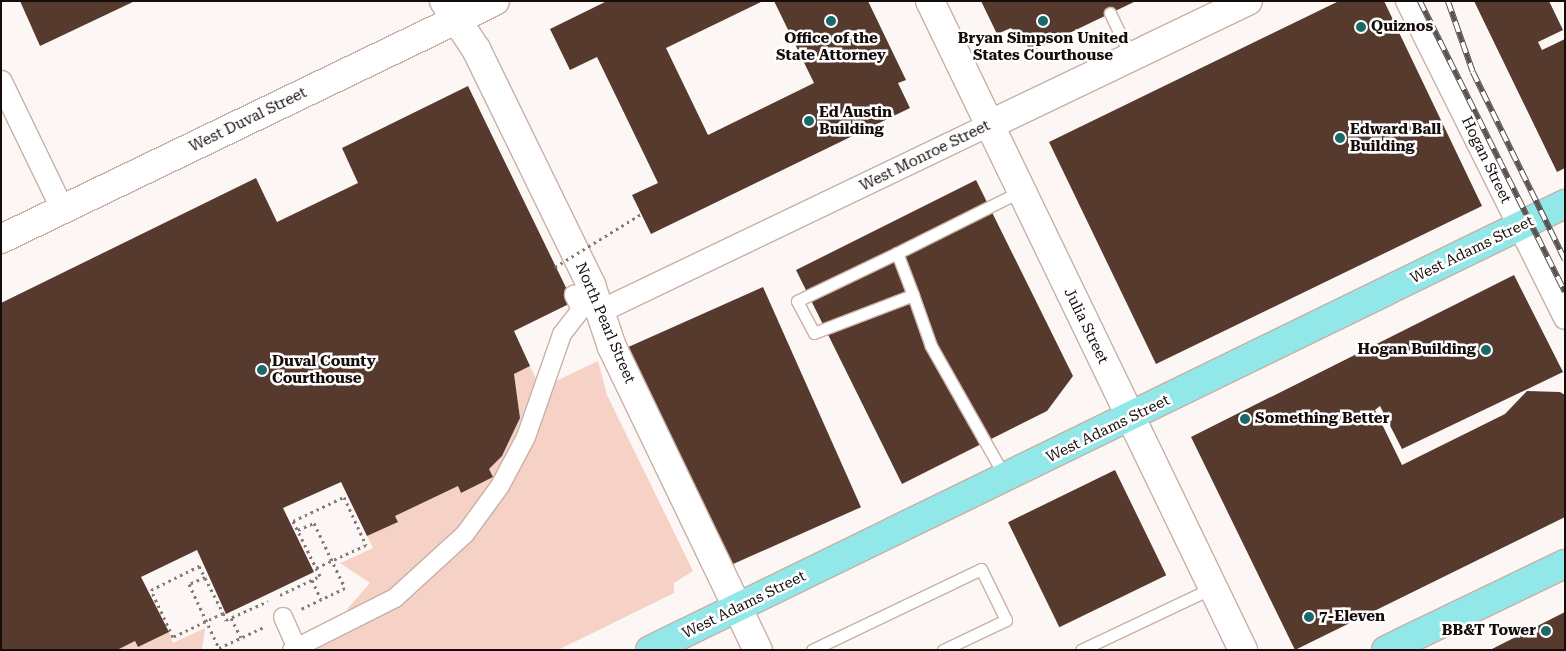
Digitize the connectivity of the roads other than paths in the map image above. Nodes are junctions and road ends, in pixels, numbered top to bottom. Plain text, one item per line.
1 (495, 1) edge
2 (930, 1) edge
3 (1248, 1) edge
4 (1407, 1) edge
5 (450, 11) edge
6 (1110, 13) dead end
7 (1131, 57) junction
8 (1, 82) edge
9 (989, 125) junction
10 (1021, 191) junction
11 (1565, 204) edge
12 (63, 210) junction
13 (1519, 226) junction
14 (1, 239) edge
15 (897, 253) junction
16 (574, 295) dead end
17 (912, 295) junction
18 (601, 311) junction
19 (1565, 318) edge
20 (1131, 418) junction
21 (1006, 479) junction
22 (1565, 564) edge
23 (1212, 588) junction
24 (737, 608) junction
25 (283, 618) dead end
26 (1236, 647) edge
27 (296, 649) edge
28 (650, 650) edge
29 (758, 650) edge
30 (812, 650) edge
31 (943, 650) edge
32 (1081, 650) edge
33 (1386, 650) edge

1 - 5 street, West Duval Street
2 - 9 street, Julia Street
3 - 7 street, West Monroe Street
4 - 13 street, Hogan Street
5 - 12 street, West Duval Street
5 - 18 street, North Pearl Street
6 - 7 lane
7 - 9 street, West Monroe Street
8 - 12 street
9 - 10 street, Julia Street
9 - 18 street, West Monroe Street
10 - 15 lane
10 - 20 street, Julia Street
11 - 13 main road, West Adams Street
12 - 14 street, West Duval Street
13 - 19 street, Hogan Street
13 - 20 main road, West Adams Street
15 - 17 lane
15 - 17 lane
16 - 27 street
17 - 21 lane
18 - 24 street, North Pearl Street
20 - 21 main road, West Adams Street
20 - 23 street, Julia Street
21 - 24 main road, West Adams Street
22 - 33 main road
23 - 26 street, Julia Street
23 - 32 lane
24 - 28 main road, West Adams Street
24 - 29 street, North Pearl Street
25 - 27 street
30 - 31 lane

